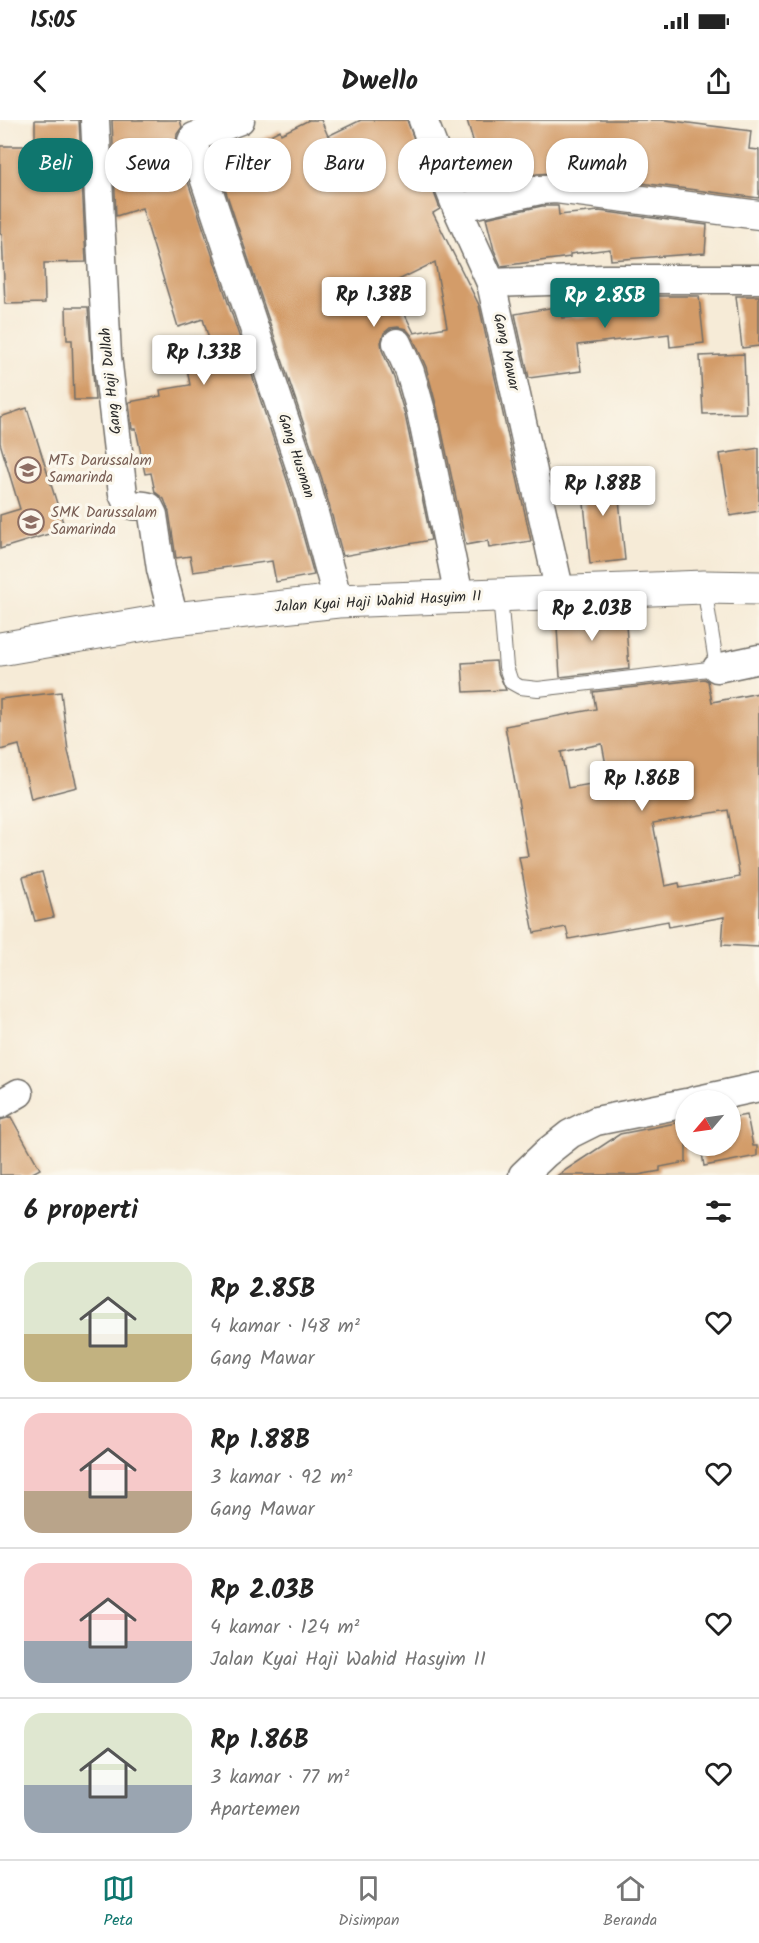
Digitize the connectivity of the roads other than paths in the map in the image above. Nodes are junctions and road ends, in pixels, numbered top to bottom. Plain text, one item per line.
1 (94, 120) edge
2 (240, 120) edge
3 (423, 120) edge
4 (457, 208) junction
5 (759, 215) edge
6 (759, 279) edge
7 (491, 283) junction
8 (397, 343) dead end
9 (704, 587) junction
10 (759, 588) edge
11 (560, 593) junction
12 (500, 595) junction
13 (459, 596) junction
14 (338, 601) junction
15 (174, 619) junction
16 (0, 649) edge
17 (759, 659) edge
18 (717, 668) junction
19 (759, 1087) edge
20 (741, 1091) edge
21 (675, 1105) edge
22 (523, 1175) edge

1 - 15 street, Gang Haji Dullah
2 - 14 street, Gang Husman
3 - 4 street, Gang Mawar
4 - 5 street
4 - 7 street, Gang Mawar
6 - 7 street
7 - 11 street, Gang Mawar
8 - 13 street
9 - 10 street, Jalan Kyai Haji Wahid Hasyim II
9 - 11 street, Jalan Kyai Haji Wahid Hasyim II
9 - 18 lane
11 - 12 street, Jalan Kyai Haji Wahid Hasyim II
12 - 13 street, Jalan Kyai Haji Wahid Hasyim II
12 - 18 lane
13 - 14 street, Jalan Kyai Haji Wahid Hasyim II
14 - 15 street, Jalan Kyai Haji Wahid Hasyim II
15 - 16 street, Jalan Kyai Haji Wahid Hasyim II
17 - 18 street
19 - 20 street
21 - 22 street

